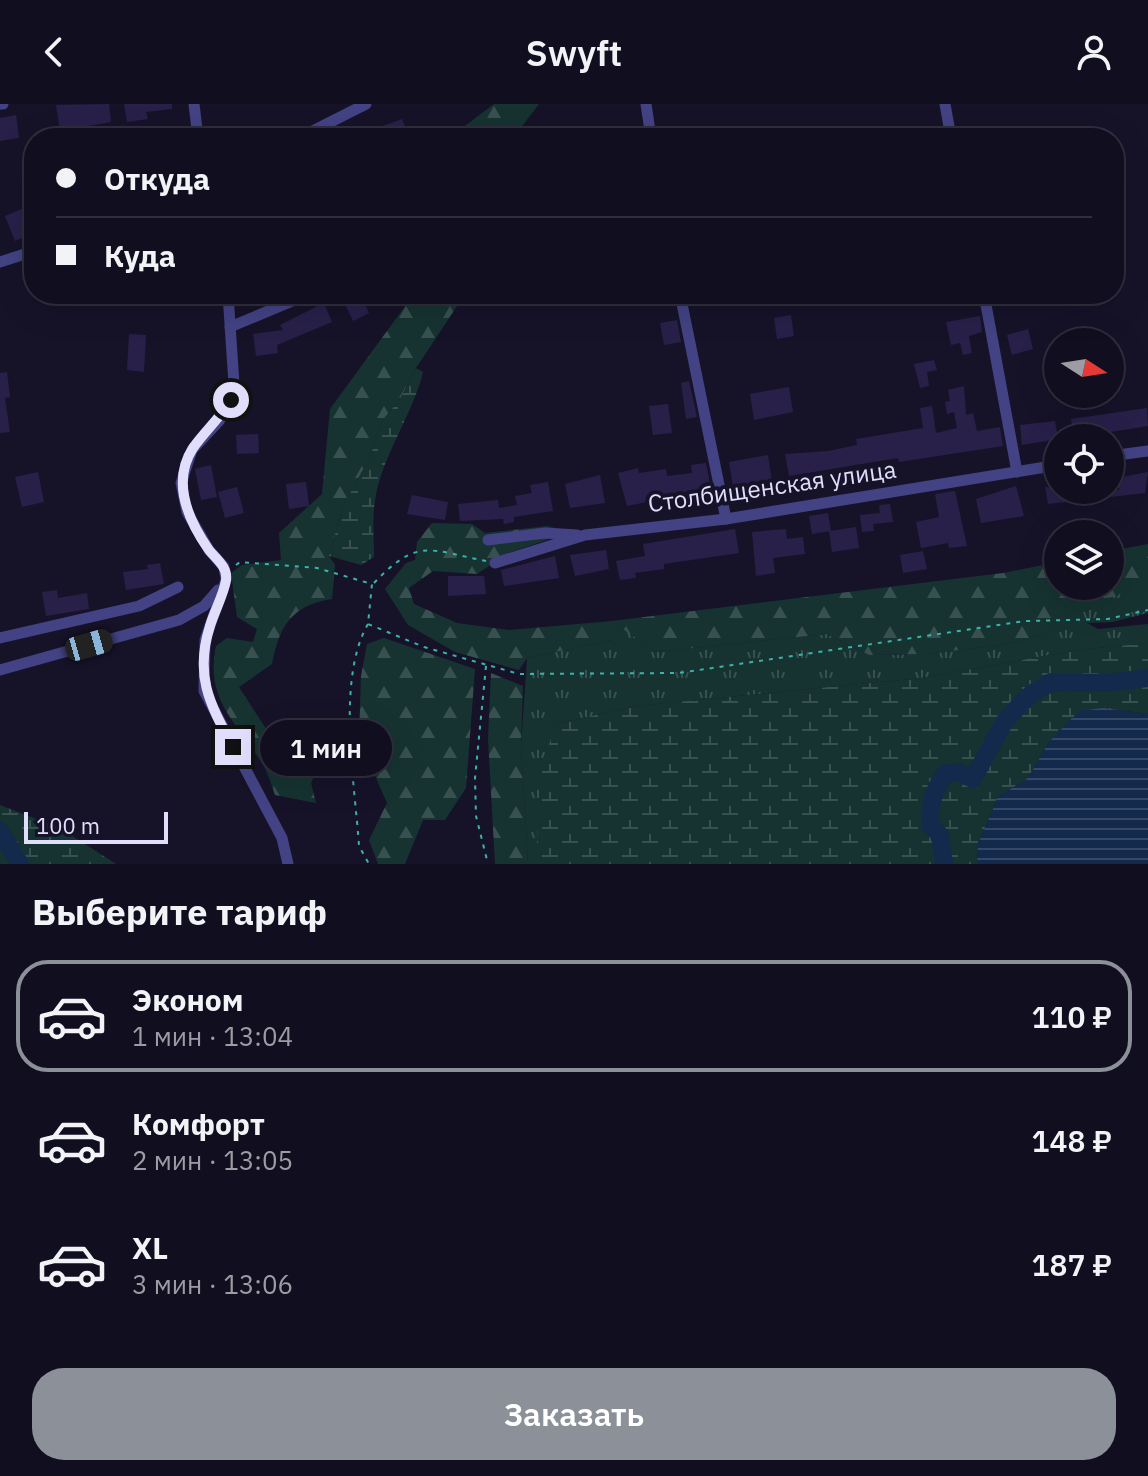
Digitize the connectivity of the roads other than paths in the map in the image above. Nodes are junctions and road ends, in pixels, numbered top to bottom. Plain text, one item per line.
1 (194, 104) edge
2 (366, 104) edge
3 (646, 104) edge
4 (945, 104) edge
5 (197, 128) edge
6 (319, 128) edge
7 (650, 128) edge
8 (949, 128) edge
9 (24, 254) edge
10 (0, 262) edge
11 (229, 304) edge
12 (285, 304) edge
13 (682, 304) edge
14 (986, 304) edge
15 (230, 327) junction
16 (1148, 451) edge
17 (1124, 454) edge
18 (1044, 467) edge
19 (1017, 472) junction
20 (726, 519) junction
21 (585, 535) junction
22 (488, 540) dead end
23 (495, 563) road end
24 (226, 577) junction
25 (178, 587) dead end
26 (0, 638) edge
27 (0, 670) edge
28 (288, 864) edge

1 - 5 street
2 - 6 street
3 - 7 street
4 - 8 street
9 - 10 street
11 - 15 street
12 - 15 street
13 - 20 street
14 - 19 street
15 - 24 street
16 - 17 street
18 - 19 street, Столбищенская улица
19 - 20 street, Столбищенская улица
20 - 21 street, Столбищенская улица
21 - 22 street
21 - 23 street, Столбищенская улица
24 - 27 street
24 - 28 street
25 - 26 street

